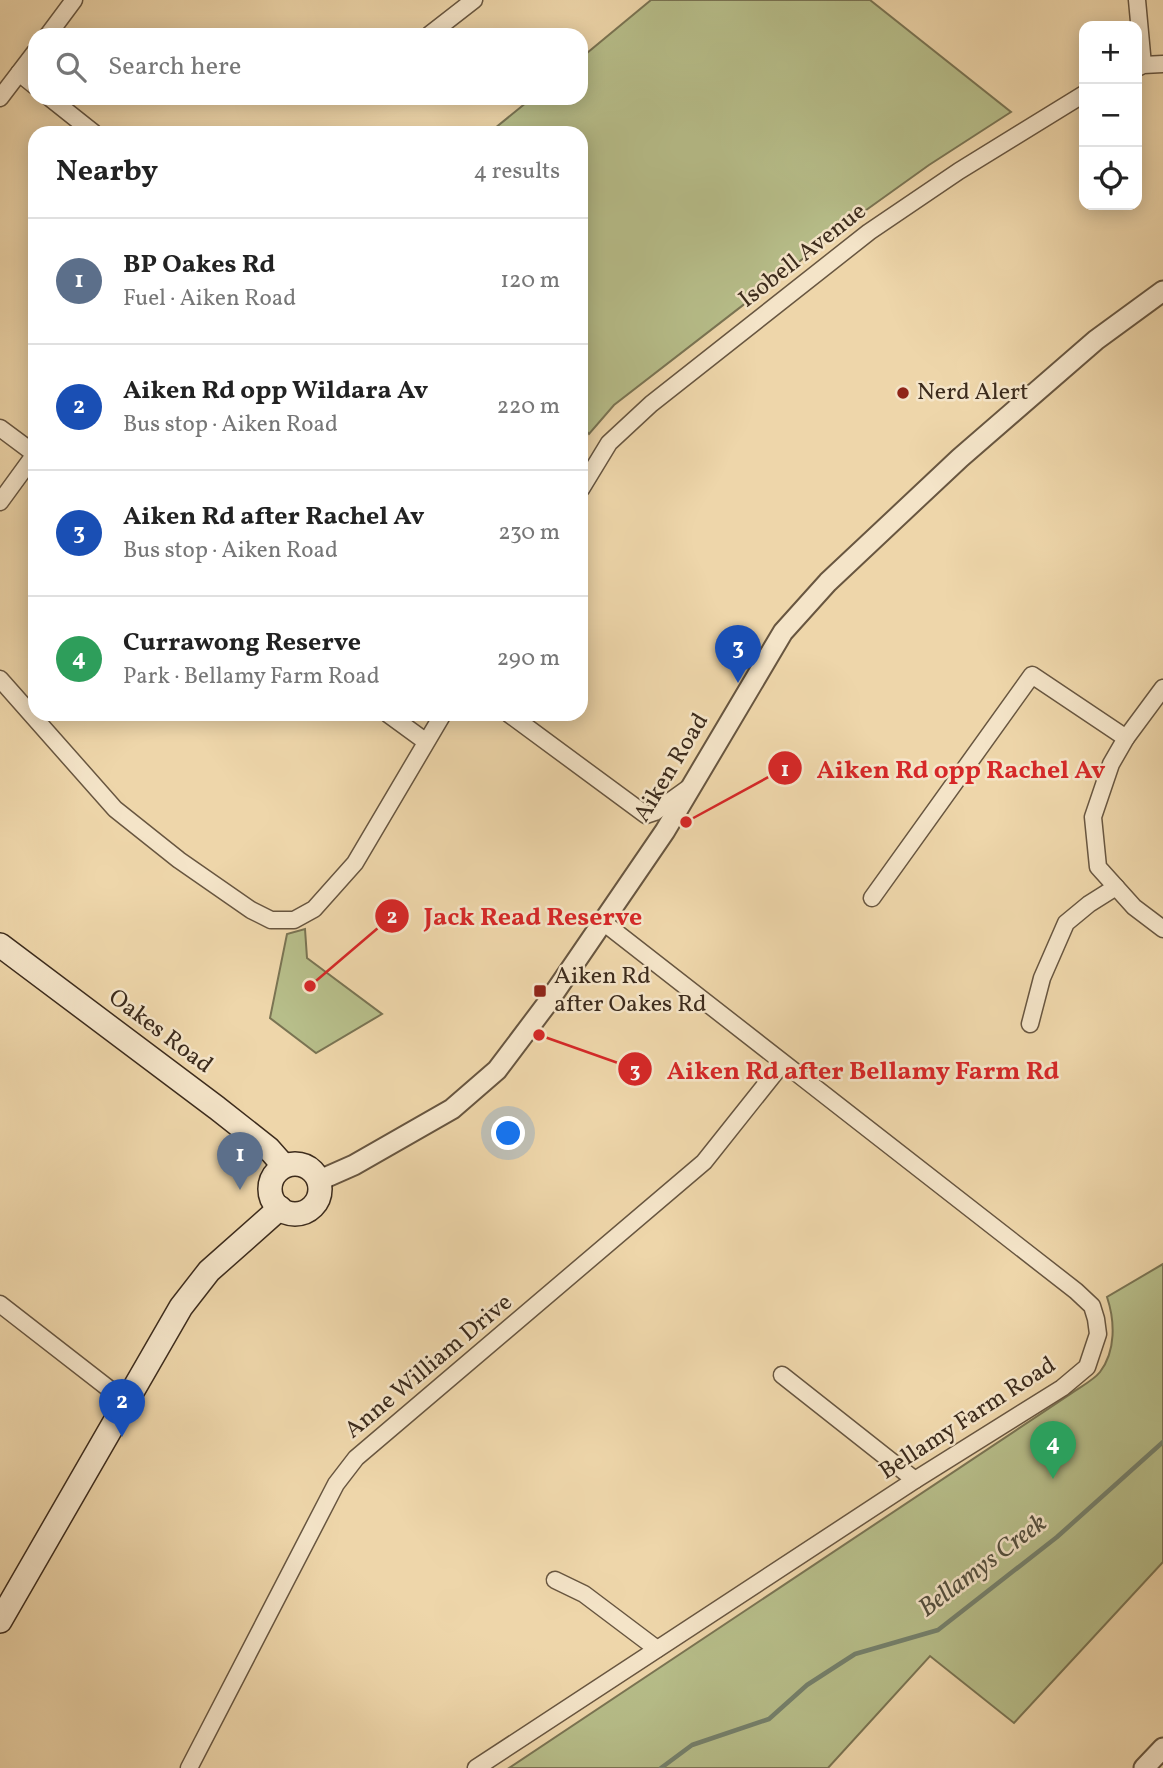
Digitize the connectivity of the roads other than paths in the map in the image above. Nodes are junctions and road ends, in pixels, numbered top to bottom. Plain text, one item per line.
1 (74, 0) edge
2 (474, 0) edge
3 (1137, 0) edge
4 (1138, 21) edge
5 (53, 28) edge
6 (438, 28) edge
7 (28, 61) edge
8 (1163, 64) edge
9 (1142, 66) edge
10 (19, 73) junction
11 (28, 80) edge
12 (1079, 97) edge
13 (0, 98) edge
14 (59, 105) edge
15 (85, 126) edge
16 (1163, 291) edge
17 (0, 428) edge
18 (28, 449) edge
19 (28, 464) edge
20 (588, 478) edge
21 (0, 502) edge
22 (0, 680) edge
23 (1163, 688) edge
24 (28, 711) edge
25 (37, 721) edge
26 (398, 721) edge
27 (438, 721) edge
28 (518, 721) edge
29 (1126, 738) junction
30 (425, 741) junction
31 (694, 784) junction
32 (1116, 887) junction
33 (872, 898) dead end
34 (603, 922) junction
35 (1163, 929) edge
36 (0, 945) edge
37 (1030, 1024) dead end
38 (782, 1064) junction
39 (285, 1166) junction
40 (320, 1180) junction
41 (280, 1209) junction
42 (0, 1304) edge
43 (782, 1375) dead end
44 (126, 1402) junction
45 (915, 1480) junction
46 (555, 1580) dead end
47 (0, 1621) edge
48 (657, 1649) junction
49 (1163, 1748) edge
50 (189, 1768) edge
51 (476, 1768) edge
52 (1144, 1768) edge

1 - 5 street
2 - 6 street
3 - 4 street
7 - 10 street
8 - 9 street
10 - 11 street
10 - 13 street
12 - 20 street, Isobell Avenue
14 - 15 street
16 - 31 street, Aiken Road
17 - 18 street
19 - 21 street
22 - 24 street
23 - 29 street
25 - 30 street
26 - 30 street
27 - 30 street
28 - 31 street
29 - 32 street
29 - 33 street
31 - 34 street, Aiken Road
32 - 35 street
32 - 37 street
34 - 38 street, Bellamy Farm Road
34 - 40 street, Aiken Road
36 - 39 main road, Oakes Road
38 - 45 street, Bellamy Farm Road
38 - 50 street, Anne William Drive
39 - 40 main road
39 - 41 main road
40 - 41 main road
41 - 44 main road
42 - 44 street
43 - 45 street
44 - 47 main road
45 - 48 street, Bellamy Farm Road
46 - 48 street
48 - 51 street, Bellamy Farm Road
49 - 52 street

